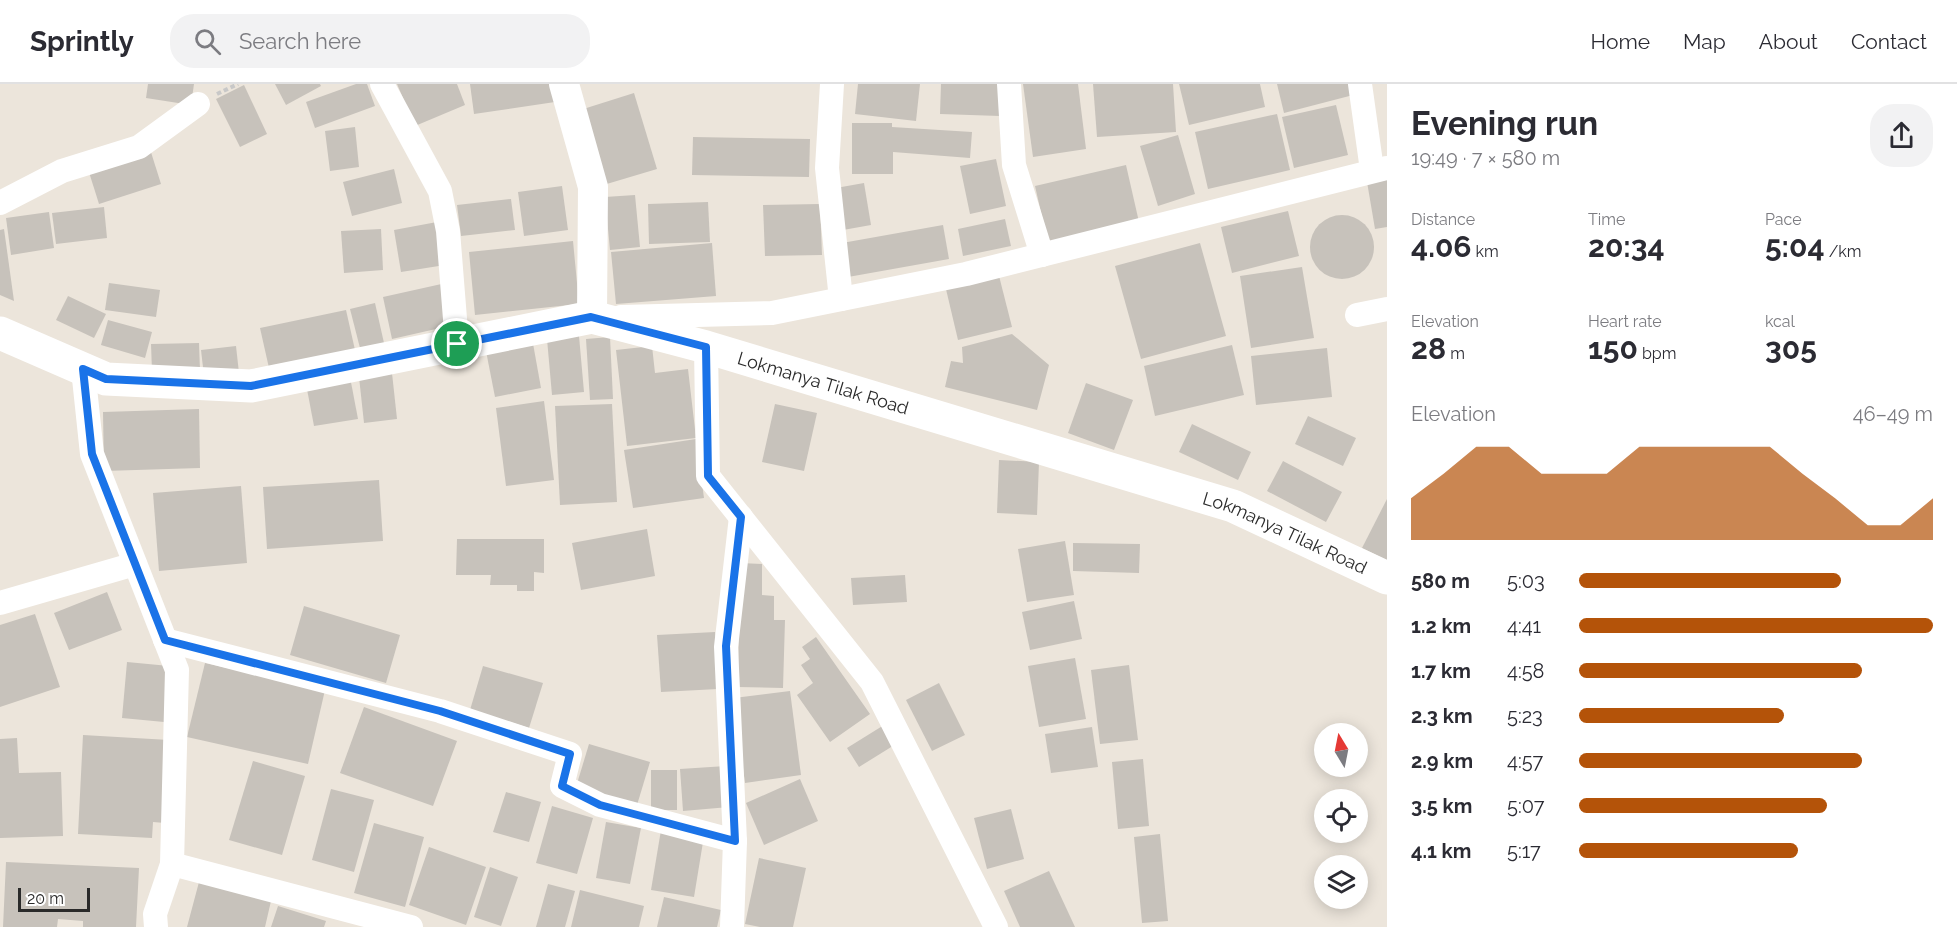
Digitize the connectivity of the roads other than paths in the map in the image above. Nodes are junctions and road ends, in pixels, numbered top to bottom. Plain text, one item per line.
1 (382, 84) edge
2 (564, 84) edge
3 (832, 84) edge
4 (1009, 84) edge
5 (1360, 84) edge
6 (198, 104) dead end
7 (1380, 170) edge
8 (0, 203) edge
9 (1042, 255) junction
10 (841, 299) junction
11 (1387, 309) edge
12 (1357, 315) dead end
13 (591, 317) junction
14 (0, 333) edge
15 (457, 344) junction
16 (706, 347) junction
17 (83, 369) junction
18 (741, 517) junction
19 (135, 564) junction
20 (1387, 578) edge
21 (0, 603) edge
22 (165, 640) junction
23 (735, 841) junction
24 (172, 864) junction
25 (156, 927) edge
26 (411, 927) edge
27 (732, 927) edge
28 (996, 927) edge

1 - 15 street
2 - 13 street
3 - 10 street
4 - 9 street
5 - 7 street
6 - 8 street
7 - 9 street
9 - 10 street
10 - 13 street
11 - 12 street
13 - 15 main road, Lokmanya Tilak Road
13 - 16 main road, Lokmanya Tilak Road
14 - 17 main road, Lokmanya Tilak Road
15 - 17 main road, Lokmanya Tilak Road
16 - 18 street
16 - 20 main road, Lokmanya Tilak Road
17 - 19 street
18 - 23 street
18 - 28 street
19 - 21 street
19 - 22 street
22 - 23 street
22 - 24 street
23 - 27 street
24 - 25 street
24 - 26 street

